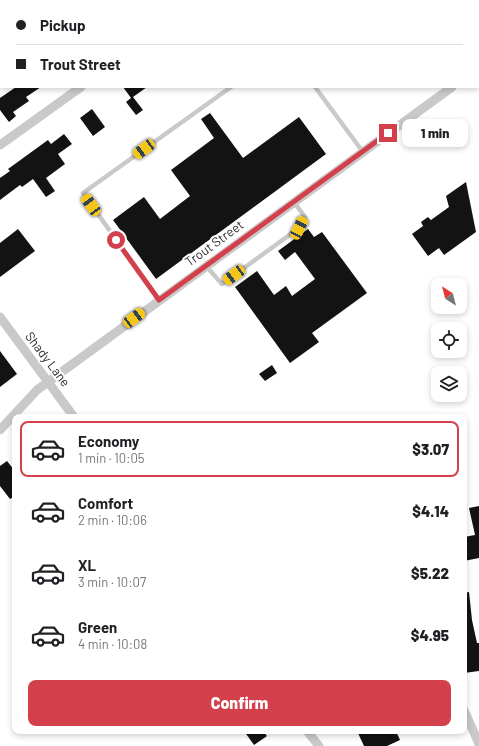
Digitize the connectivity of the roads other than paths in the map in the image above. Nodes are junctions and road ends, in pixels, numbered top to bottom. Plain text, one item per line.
1 (80, 88) edge
2 (229, 88) edge
3 (316, 88) edge
4 (451, 88) edge
5 (0, 146) edge
6 (363, 152) junction
7 (294, 202) junction
8 (206, 266) junction
9 (159, 300) junction
10 (0, 318) edge
11 (48, 382) junction
12 (14, 414) edge
13 (72, 414) edge
14 (12, 416) edge
15 (0, 430) edge
16 (467, 717) edge
17 (309, 734) edge
18 (479, 744) edge
19 (318, 746) edge

1 - 5 street
2 - 9 lane
3 - 6 lane
4 - 6 street, Trout Street
6 - 7 street, Trout Street
7 - 8 street, Trout Street
7 - 8 lane
8 - 9 street, Trout Street
9 - 11 street, Trout Street
10 - 11 street, Shady Lane
11 - 12 street, Trout Street
11 - 13 street, Shady Lane
14 - 15 street, Trout Street
16 - 18 street
17 - 19 street

